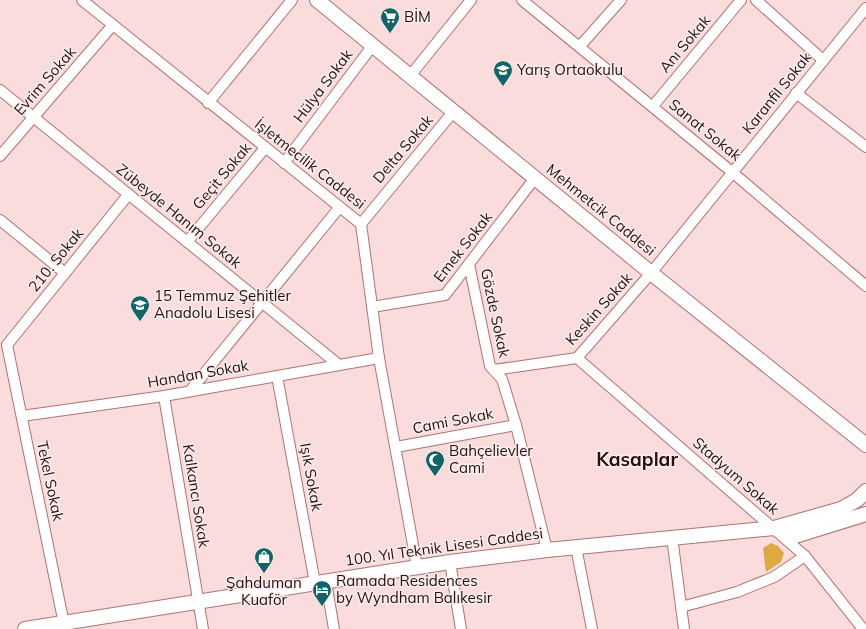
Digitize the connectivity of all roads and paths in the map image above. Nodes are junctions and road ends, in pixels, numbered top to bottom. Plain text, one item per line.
1 (82, 0) edge
2 (292, 0) edge
3 (317, 0) edge
4 (471, 0) edge
5 (522, 0) edge
6 (621, 0) edge
7 (741, 0) edge
8 (756, 0) edge
9 (866, 8) edge
10 (112, 26) junction
11 (373, 45) junction
12 (580, 46) junction
13 (824, 60) junction
14 (410, 76) junction
15 (0, 90) edge
16 (796, 93) junction
17 (208, 103) junction
18 (653, 106) junction
19 (453, 112) junction
20 (34, 118) junction
21 (866, 147) edge
22 (265, 148) junction
23 (0, 156) edge
24 (284, 163) junction
25 (732, 172) junction
26 (535, 178) junction
27 (128, 195) junction
28 (339, 208) junction
29 (0, 220) edge
30 (361, 224) junction
31 (187, 242) junction
32 (469, 264) junction
33 (65, 273) junction
34 (651, 273) junction
35 (866, 286) edge
36 (261, 301) junction
37 (372, 307) junction
38 (4, 345) edge
39 (379, 358) junction
40 (577, 358) junction
41 (339, 365) junction
42 (494, 370) junction
43 (277, 376) junction
44 (190, 391) junction
45 (164, 396) junction
46 (22, 416) junction
47 (516, 425) junction
48 (866, 444) edge
49 (396, 447) junction
50 (866, 491) edge
51 (866, 514) edge
52 (774, 528) junction
53 (672, 537) junction
54 (576, 547) junction
55 (547, 550) junction
56 (805, 556) junction
57 (450, 562) junction
58 (417, 567) junction
59 (321, 583) junction
60 (199, 601) junction
61 (681, 607) junction
62 (65, 626) edge
63 (25, 629) edge
64 (203, 629) edge
65 (334, 629) edge
66 (461, 629) edge
67 (592, 629) edge
68 (684, 629) edge
69 (863, 629) edge

1 - 10 street, İşletmecilik Caddesi
2 - 17 street
3 - 11 main road, Mehmetcik Caddesi
4 - 14 street
5 - 12 street, Sanat Sokak
6 - 12 street
7 - 18 street, Anı Sokak
8 - 13 street
9 - 13 street, Karanfil Sokak
10 - 17 street, İşletmecilik Caddesi
10 - 20 street, Evrim Sokak
11 - 14 main road, Mehmetcik Caddesi
11 - 24 street, Hülya Sokak
12 - 18 street, Sanat Sokak
13 - 16 street, Karanfil Sokak
14 - 19 main road, Mehmetcik Caddesi
15 - 20 street, Zübeyde Hanım Sokak
16 - 21 street
16 - 25 street, Karanfil Sokak
17 - 22 street, İşletmecilik Caddesi
18 - 25 street, Sanat Sokak
19 - 26 main road, Mehmetcik Caddesi
19 - 30 street, Delta Sokak
20 - 23 street, Evrim Sokak
20 - 27 street, Zübeyde Hanım Sokak
22 - 24 street, İşletmecilik Caddesi
22 - 31 street, Geçit Sokak
24 - 28 street, İşletmecilik Caddesi
25 - 34 street, Karanfil Sokak
25 - 35 street, Sanat Sokak
26 - 32 street, Emek Sokak
26 - 34 main road, Mehmetcik Caddesi
27 - 31 street, Zübeyde Hanım Sokak
27 - 33 street, 210. Sokak
28 - 30 street, İşletmecilik Caddesi
28 - 36 street
29 - 33 street
30 - 37 street, İşletmecilik Caddesi
31 - 36 street, Zübeyde Hanım Sokak
32 - 37 street, Emek Sokak
32 - 42 street, Gözde Sokak
33 - 38 street, 210. Sokak
34 - 40 street, Keskin Sokak
34 - 48 main road, Mehmetcik Caddesi
36 - 41 street, Zübeyde Hanım Sokak
36 - 44 street
37 - 39 street, İşletmecilik Caddesi
38 - 46 street, Tekel Sokak
39 - 41 street, Handan Sokak
39 - 49 street, İşletmecilik Caddesi
40 - 42 street, Keskin Sokak
40 - 52 street, Stadyum Sokak
41 - 43 street, Handan Sokak
42 - 47 street, Gözde Sokak
43 - 44 street, Handan Sokak
43 - 59 street, Işık Sokak
44 - 45 street, Handan Sokak
45 - 46 street, Handan Sokak
45 - 60 street, Kalkancı Sokak
46 - 62 street, Tekel Sokak
47 - 49 street, Cami Sokak
47 - 55 street, Gözde Sokak
49 - 58 street, İşletmecilik Caddesi
50 - 52 main road, 100. Yıl Teknik Lisesi Caddesi
51 - 52 main road, 100. Yıl Teknik Lisesi Caddesi
52 - 53 main road, 100. Yıl Teknik Lisesi Caddesi
52 - 56 street, Stadyum Sokak
53 - 54 main road, 100. Yıl Teknik Lisesi Caddesi
53 - 61 street
54 - 55 main road, 100. Yıl Teknik Lisesi Caddesi
54 - 67 street
55 - 57 main road, 100. Yıl Teknik Lisesi Caddesi
56 - 61 street
56 - 69 street, Stadyum Sokak
57 - 58 main road, 100. Yıl Teknik Lisesi Caddesi
57 - 66 street
58 - 59 main road, 100. Yıl Teknik Lisesi Caddesi
59 - 60 main road, 100. Yıl Teknik Lisesi Caddesi
59 - 65 street, Işık Sokak
60 - 62 main road, 100. Yıl Teknik Lisesi Caddesi
60 - 64 street, Kalkancı Sokak
61 - 68 street
62 - 63 main road, 100. Yıl Teknik Lisesi Caddesi

